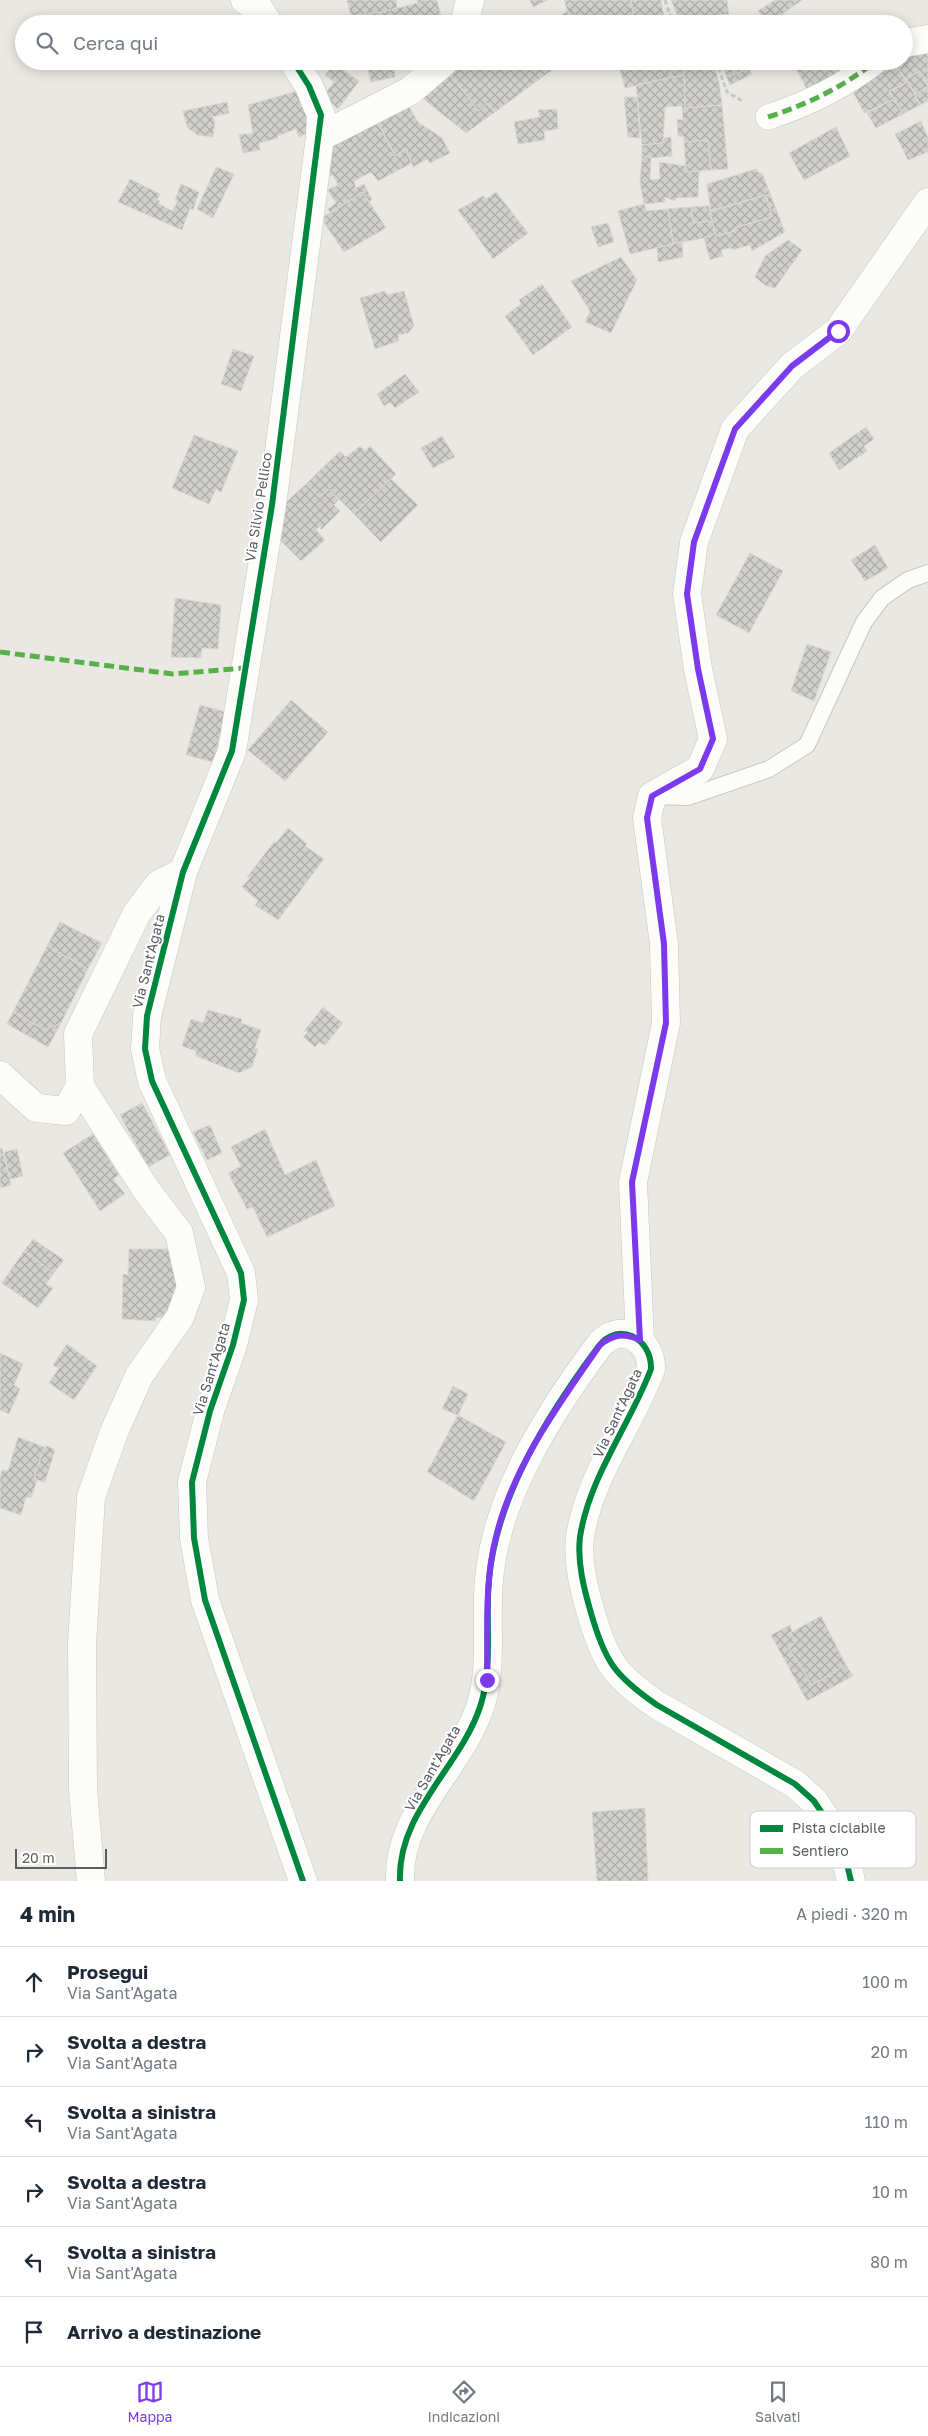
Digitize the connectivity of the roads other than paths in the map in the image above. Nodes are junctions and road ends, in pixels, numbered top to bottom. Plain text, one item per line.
1 (470, 0) edge
2 (466, 15) edge
3 (928, 39) edge
4 (913, 42) edge
5 (299, 70) edge
6 (434, 70) edge
7 (863, 70) edge
8 (768, 118) road end
9 (320, 137) junction
10 (928, 202) edge
11 (928, 573) edge
12 (652, 796) junction
13 (183, 872) junction
14 (0, 1075) edge
15 (80, 1086) junction
16 (640, 1340) junction
17 (821, 1811) edge
18 (848, 1868) edge
19 (91, 1881) edge
20 (303, 1881) edge
21 (400, 1881) edge
22 (851, 1881) edge

1 - 2 street
3 - 4 street
5 - 9 street, Via Silvio Pellico
6 - 9 street
7 - 8 street
9 - 13 street, Via Silvio Pellico
10 - 12 street
11 - 12 lane
12 - 16 street, Via Sant'Agata
13 - 15 street, Via Sant'Agata
13 - 20 street, Via Sant'Agata
14 - 15 street
15 - 19 street
16 - 17 street, Via Sant'Agata
16 - 21 street, Via Sant'Agata
18 - 22 street, Via Sant'Agata

